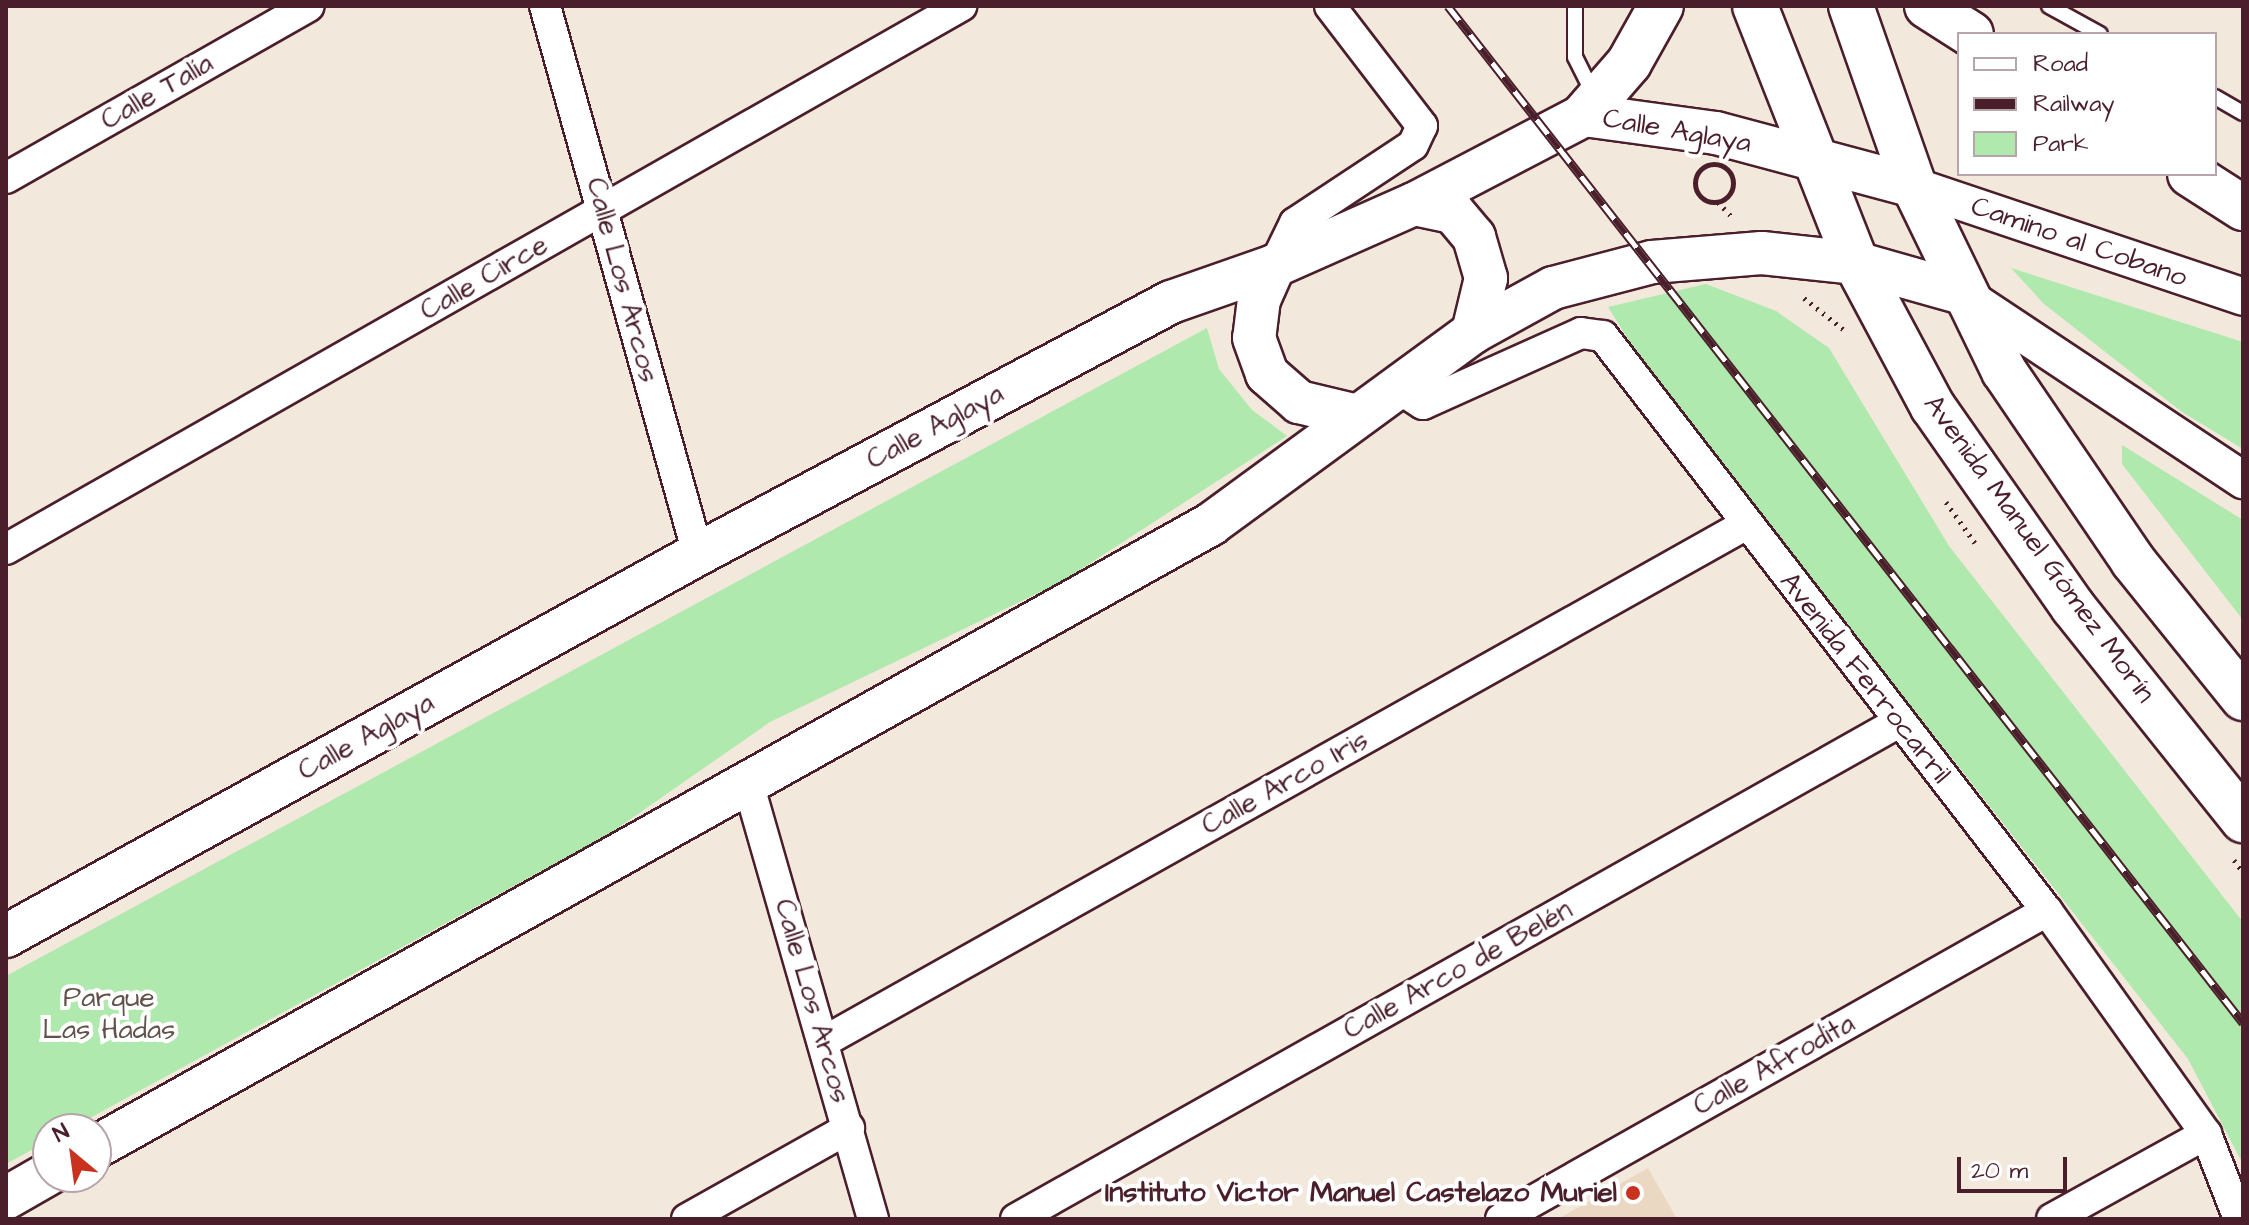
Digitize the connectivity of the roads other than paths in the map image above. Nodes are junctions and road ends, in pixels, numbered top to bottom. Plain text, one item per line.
1 (309, 6) edge
2 (545, 6) edge
3 (961, 6) edge
4 (1330, 6) edge
5 (1575, 6) edge
6 (1661, 6) edge
7 (1755, 6) edge
8 (1851, 6) edge
9 (1927, 6) edge
10 (2049, 6) edge
11 (1968, 32) edge
12 (2096, 32) edge
13 (2217, 98) edge
14 (1591, 108) junction
15 (2243, 113) edge
16 (1816, 161) junction
17 (2193, 176) edge
18 (6, 178) edge
19 (1914, 186) junction
20 (1414, 204) junction
21 (2243, 208) edge
22 (604, 209) junction
23 (1856, 263) junction
24 (1274, 266) junction
25 (1962, 293) junction
26 (2243, 297) edge
27 (1473, 332) junction
28 (1395, 386) junction
29 (1353, 415) junction
30 (2243, 480) edge
31 (1745, 525) junction
32 (6, 549) edge
33 (698, 554) junction
34 (2243, 698) edge
35 (1899, 722) junction
36 (748, 783) junction
37 (2243, 820) edge
38 (2047, 911) junction
39 (6, 936) edge
40 (825, 1041) junction
41 (849, 1128) junction
42 (2206, 1134) junction
43 (112, 1138) edge
44 (32, 1183) edge
45 (6, 1198) edge
46 (687, 1219) edge
47 (873, 1219) edge
48 (1016, 1219) edge
49 (1501, 1219) edge
50 (2052, 1219) edge
51 (2239, 1219) edge

1 - 18 street, Calle Talía
2 - 22 street, Calle Los Arcos
3 - 22 street, Calle Circe
4 - 24 street
5 - 14 lane
6 - 14 main road
7 - 16 main road, Avenida Manuel Gómez Morín
8 - 19 main road
9 - 11 main road
10 - 12 lane
13 - 15 lane
14 - 16 main road, Calle Aglaya
14 - 20 main road, Calle Aglaya
16 - 19 main road, Calle Aglaya
16 - 23 main road, Avenida Manuel Gómez Morín
17 - 21 main road
19 - 25 main road
19 - 26 street, Camino al Cobano
20 - 24 main road, Calle Aglaya
20 - 27 main road
22 - 32 street, Calle Circe
22 - 33 street, Calle Los Arcos
23 - 25 main road
23 - 27 main road
23 - 37 main road, Avenida Manuel Gómez Morín
24 - 29 main road
24 - 33 main road, Calle Aglaya
25 - 30 street
25 - 34 main road
27 - 28 main road
28 - 29 main road
28 - 31 street, Avenida Ferrocarril
29 - 36 main road
31 - 35 street, Avenida Ferrocarril
31 - 40 street, Calle Arco Iris
33 - 39 main road, Calle Aglaya
35 - 38 street, Avenida Ferrocarril
35 - 48 street, Calle Arco de Belén
36 - 40 street, Calle Los Arcos
36 - 43 main road
38 - 42 street, Avenida Ferrocarril
38 - 49 street, Calle Afrodita
40 - 41 street, Calle Los Arcos
41 - 46 street
41 - 47 street, Calle Los Arcos
42 - 50 street
42 - 51 street, Avenida Ferrocarril
44 - 45 main road

